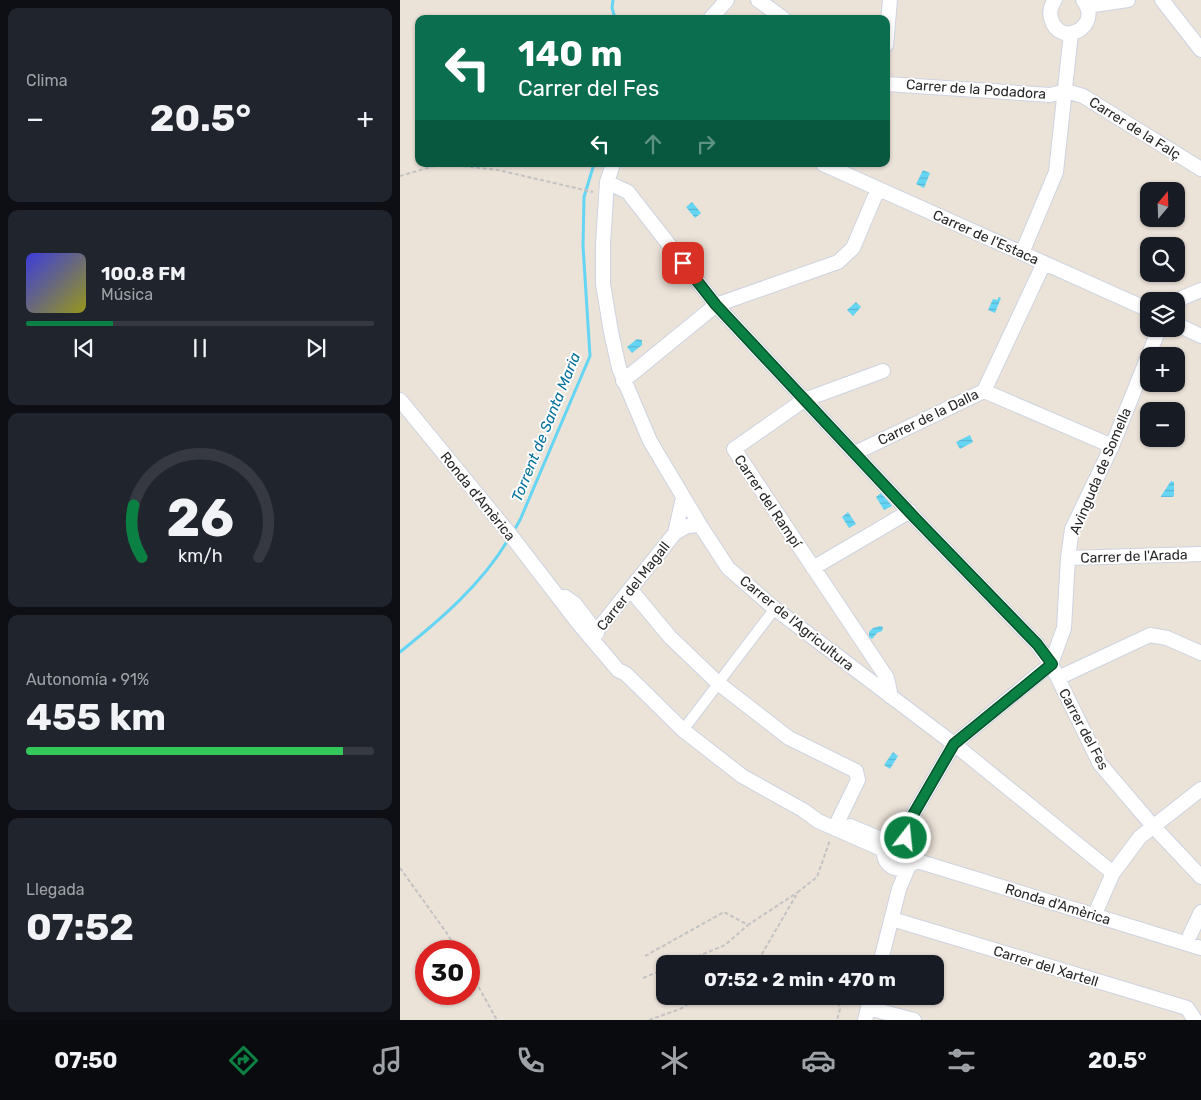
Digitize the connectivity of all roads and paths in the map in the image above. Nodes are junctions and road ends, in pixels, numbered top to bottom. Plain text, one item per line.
1 (727, 0) edge
2 (758, 0) edge
3 (890, 0) edge
4 (1128, 0) edge
5 (1162, 0) edge
6 (1052, 1) edge
7 (1085, 3) edge
8 (714, 15) edge
9 (779, 15) edge
10 (889, 15) edge
11 (1070, 33) junction
12 (1201, 50) edge
13 (890, 84) edge
14 (1066, 91) junction
15 (432, 167) edge
16 (470, 167) edge
17 (612, 167) edge
18 (830, 167) edge
19 (1201, 169) edge
20 (400, 176) edge
21 (607, 188) junction
22 (878, 189) junction
23 (1022, 253) junction
24 (1044, 263) junction
25 (1201, 290) edge
26 (1185, 297) edge
27 (716, 305) junction
28 (1140, 306) edge
29 (1185, 328) edge
30 (1201, 336) edge
31 (1156, 337) edge
32 (882, 371) dead end
33 (623, 381) junction
34 (984, 391) junction
35 (400, 400) edge
36 (804, 400) junction
37 (1112, 446) junction
38 (855, 453) junction
39 (683, 498) junction
40 (910, 511) junction
41 (700, 525) junction
42 (675, 533) junction
43 (1201, 554) edge
44 (1068, 558) junction
45 (813, 568) junction
46 (630, 589) junction
47 (773, 611) dead end
48 (594, 635) junction
49 (1201, 653) edge
50 (1052, 664) junction
51 (722, 678) dead end
52 (1058, 678) junction
53 (715, 688) dead end
54 (892, 697) junction
55 (683, 730) junction
56 (954, 744) junction
57 (1201, 789) edge
58 (836, 824) junction
59 (1153, 826) junction
60 (896, 839) junction
61 (908, 862) junction
62 (400, 868) edge
63 (1113, 873) junction
64 (1201, 877) edge
65 (798, 892) junction
66 (1098, 907) junction
67 (1201, 912) edge
68 (892, 919) junction
69 (748, 925) junction
70 (1196, 937) edge
71 (451, 940) edge
72 (1201, 948) edge
73 (702, 955) edge
74 (761, 955) edge
75 (882, 955) edge
76 (645, 956) dead end
77 (656, 973) edge
78 (643, 978) dead end
79 (480, 990) edge
80 (687, 1005) edge
81 (839, 1005) edge
82 (868, 1008) edge
83 (497, 1020) edge
84 (649, 1020) edge
85 (837, 1020) edge
86 (914, 1020) edge
87 (1195, 1020) edge

1 - 8 street
2 - 9 street
3 - 10 street
4 - 7 street
5 - 12 street
6 - 11 street
7 - 11 street
11 - 14 street
13 - 14 street, Carrer de la Podadora
14 - 19 street, Carrer de la Falç
14 - 23 street
15 - 20 path
16 - 21 path
17 - 21 street, Carrer de l'Agricultura
18 - 22 street, Carrer de l'Estaca
21 - 27 street, Carrer del Fes
21 - 33 street, Carrer de l'Agricultura
22 - 23 street, Carrer de l'Estaca
22 - 27 street
23 - 24 street, Carrer de l'Estaca
24 - 28 street, Carrer de l'Estaca
24 - 34 street, Carrer de la Dalla
25 - 26 street
27 - 33 street
27 - 36 street, Carrer del Fes
29 - 30 street
31 - 37 street, Avinguda de Somella
32 - 36 street, Carrer del Rampí
33 - 39 street, Carrer de l'Agricultura
34 - 37 street
34 - 38 street, Carrer de la Dalla
35 - 48 street, Ronda d'Amèrica
36 - 38 street, Carrer del Fes
36 - 45 street, Carrer del Rampí
37 - 44 street, Avinguda de Somella
38 - 40 street, Carrer del Fes
39 - 41 street, Carrer de l'Agricultura
39 - 42 street, Carrer del Magall
40 - 45 street
40 - 50 street, Carrer del Fes
41 - 42 street, Carrer del Magall
41 - 54 street, Carrer de l'Agricultura
42 - 46 street, Carrer del Magall
43 - 44 street, Carrer de l'Arada
44 - 50 street, Avinguda de Somella
45 - 54 street, Carrer del Rampí
46 - 48 street, Carrer del Magall
46 - 58 street
47 - 51 street
48 - 55 street, Ronda d'Amèrica
49 - 52 street
50 - 52 street, Carrer del Fes
50 - 56 street
52 - 59 street, Carrer del Fes
53 - 55 street
54 - 56 street, Carrer de l'Agricultura
55 - 58 street, Ronda d'Amèrica
56 - 60 street
56 - 63 street, Carrer de l'Agricultura
57 - 59 street
58 - 60 street, Ronda d'Amèrica
58 - 65 path
59 - 63 street
59 - 64 street, Carrer del Fes
60 - 61 street, Ronda d'Amèrica
60 - 61 street
61 - 66 street, Ronda d'Amèrica
61 - 68 street
61 - 72 street, Ronda d'Amèrica
62 - 71 path
63 - 66 street
65 - 69 path
65 - 74 path
66 - 70 street, Ronda d'Amèrica
67 - 70 street
68 - 75 street
68 - 87 street, Carrer del Xartell
69 - 73 path
69 - 76 path
77 - 78 path
79 - 83 path
80 - 84 path
81 - 85 path
82 - 86 street

